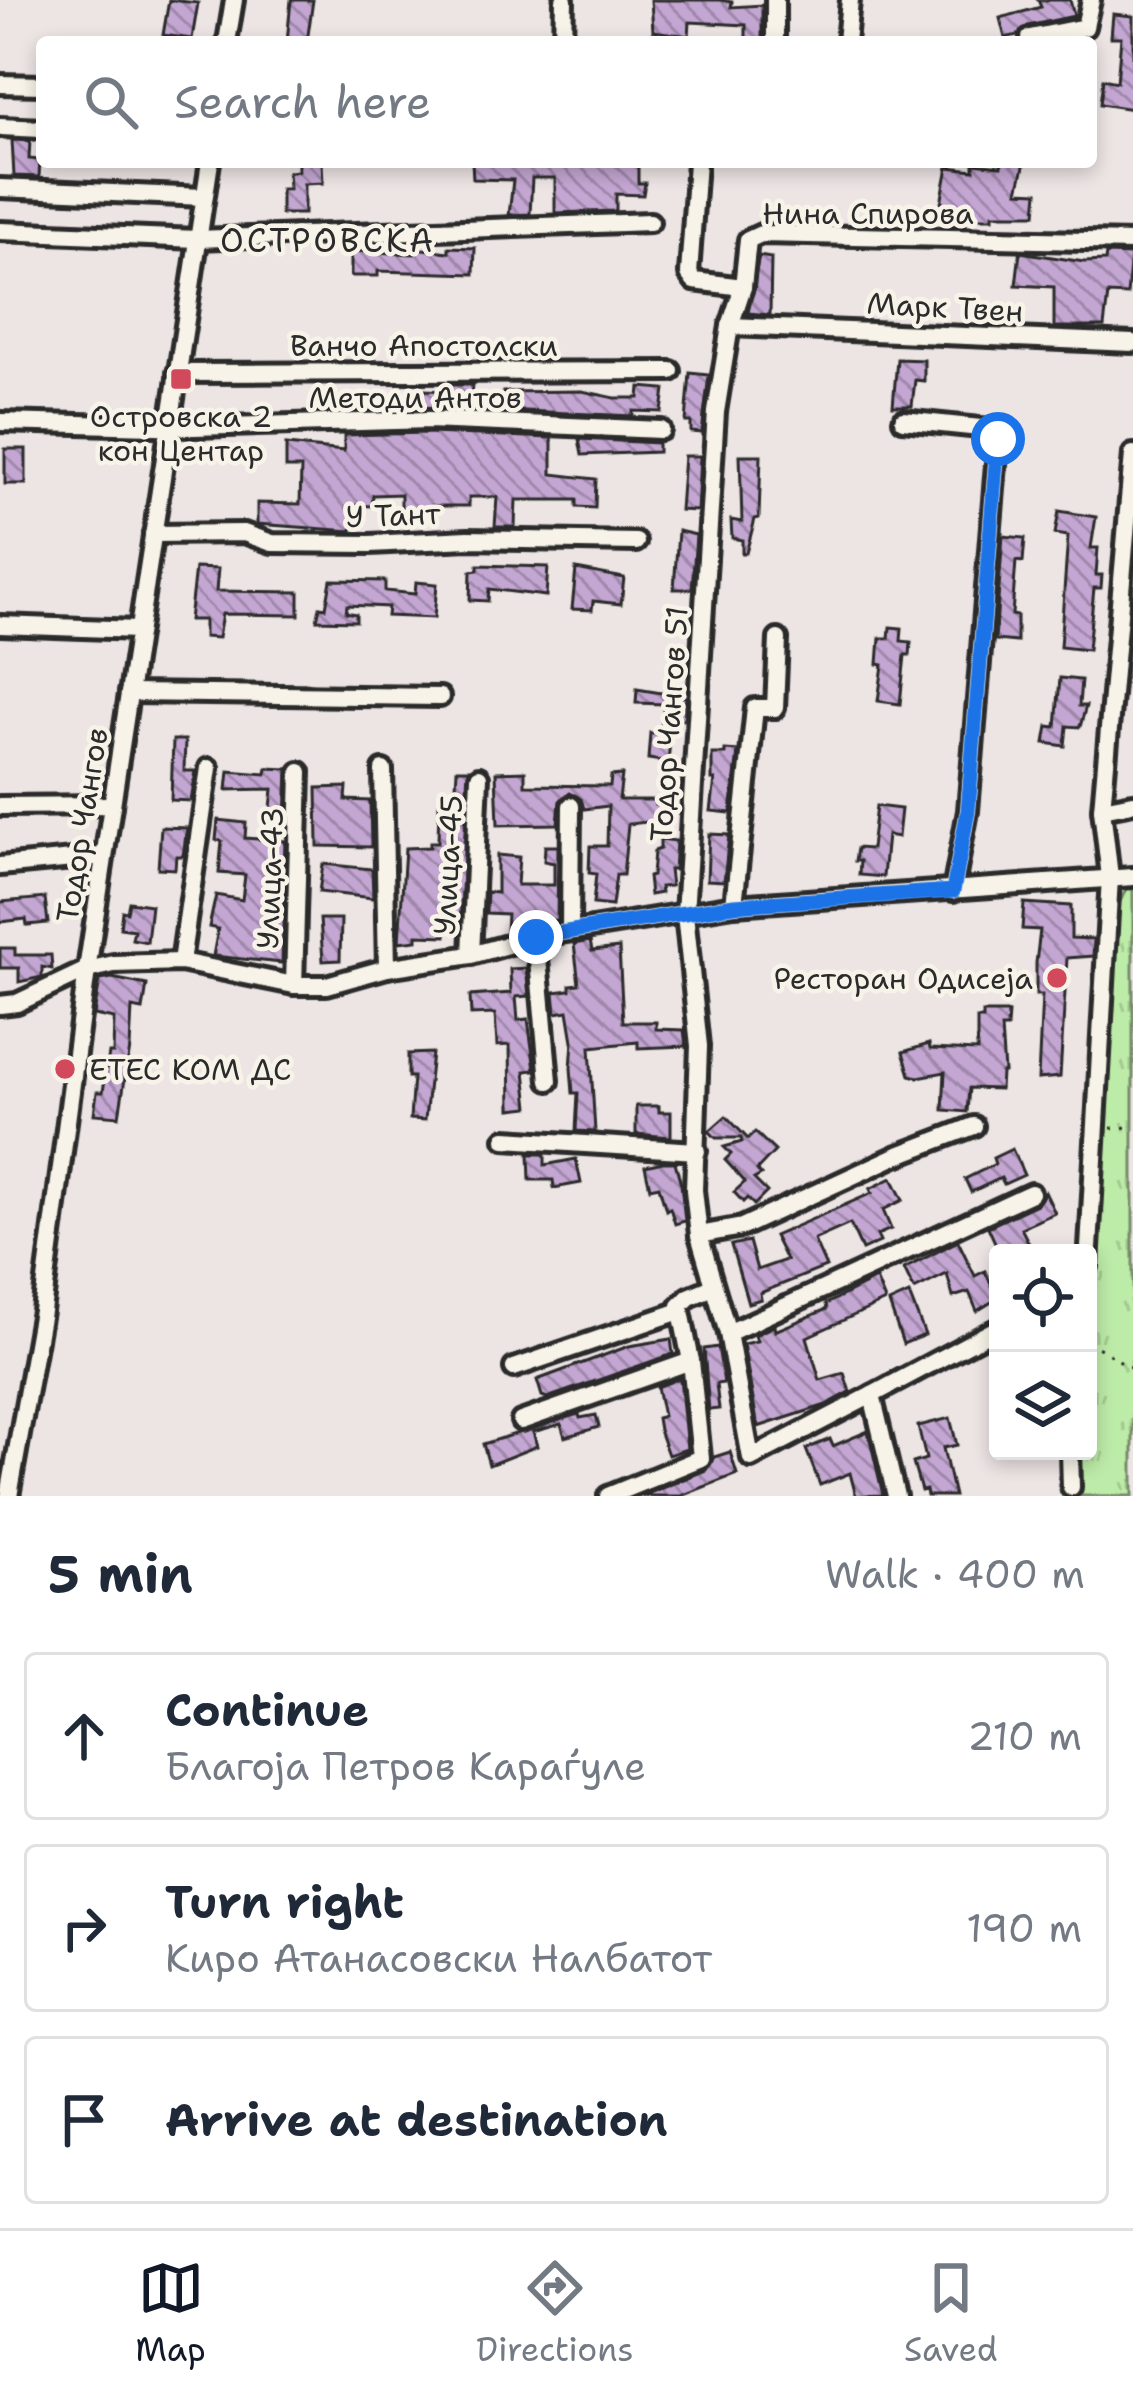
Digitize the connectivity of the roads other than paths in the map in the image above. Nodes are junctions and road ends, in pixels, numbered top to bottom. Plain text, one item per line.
1 (234, 0) edge
2 (564, 0) edge
3 (775, 0) edge
4 (850, 0) edge
5 (1091, 0) edge
6 (1084, 35) edge
7 (228, 36) edge
8 (563, 36) edge
9 (775, 36) edge
10 (847, 36) edge
11 (0, 83) edge
12 (36, 85) edge
13 (0, 127) edge
14 (36, 129) edge
15 (209, 168) edge
16 (697, 168) edge
17 (0, 188) edge
18 (204, 197) junction
19 (650, 222) dead end
20 (0, 232) edge
21 (197, 239) junction
22 (1133, 242) edge
23 (743, 287) junction
24 (730, 326) junction
25 (1133, 343) edge
26 (671, 371) dead end
27 (177, 373) junction
28 (903, 420) dead end
29 (0, 422) edge
30 (169, 425) junction
31 (661, 430) dead end
32 (1133, 454) edge
33 (153, 534) junction
34 (636, 542) dead end
35 (1129, 553) edge
36 (0, 625) edge
37 (138, 630) junction
38 (778, 639) dead end
39 (129, 693) junction
40 (440, 697) dead end
41 (209, 768) dead end
42 (383, 770) dead end
43 (300, 772) dead end
44 (479, 777) dead end
45 (1133, 803) edge
46 (0, 806) edge
47 (112, 806) junction
48 (571, 806) dead end
49 (1102, 809) junction
50 (104, 856) junction
51 (0, 866) edge
52 (1133, 873) edge
53 (1110, 877) junction
54 (953, 891) junction
55 (734, 905) junction
56 (685, 914) junction
57 (570, 931) junction
58 (536, 937) junction
59 (471, 955) junction
60 (182, 962) junction
61 (386, 968) junction
62 (87, 970) junction
63 (294, 985) junction
64 (0, 1005) edge
65 (549, 1081) dead end
66 (974, 1126) dead end
67 (505, 1138) dead end
68 (697, 1151) junction
69 (1031, 1193) dead end
70 (699, 1235) junction
71 (1089, 1244) edge
72 (713, 1288) junction
73 (680, 1311) junction
74 (728, 1333) junction
75 (989, 1333) edge
76 (691, 1361) junction
77 (514, 1369) dead end
78 (872, 1395) junction
79 (521, 1421) dead end
80 (1070, 1460) edge
81 (1071, 1487) dead end
82 (9, 1496) edge
83 (608, 1496) edge
84 (896, 1496) edge

1 - 7 street
2 - 8 street
3 - 9 street
4 - 10 street
5 - 6 street
11 - 12 street
13 - 14 street
15 - 18 street, Тодор Чангов
16 - 23 street
17 - 18 street
18 - 21 street, Тодор Чангов
19 - 21 street
20 - 21 street
21 - 27 street, Тодор Чангов
22 - 23 street, Нина Спирова
23 - 24 street, Тодор Чангов 51
24 - 25 street, Марк Твен
24 - 56 street, Тодор Чангов 51
26 - 27 street, Ванчо Апостолски
27 - 30 street, Тодор Чангов
28 - 54 street
29 - 30 street, Методи Антов
30 - 31 street, Методи Антов
30 - 33 street, Тодор Чангов
32 - 35 street
33 - 34 street, У Тант
33 - 37 street, Тодор Чангов
35 - 49 street
36 - 37 street
37 - 39 street, Тодор Чангов
38 - 55 street
39 - 40 street
39 - 47 street, Тодор Чангов
41 - 60 street
42 - 61 street
43 - 63 street, Улица-43
44 - 59 street, Улица-45
45 - 49 street
46 - 47 street
47 - 50 street, Тодор Чангов
48 - 57 street
49 - 53 street
50 - 51 street
50 - 62 street, Тодор Чангов
52 - 53 street
53 - 54 street
53 - 71 street
54 - 55 street
55 - 56 street
56 - 57 street
56 - 68 street, Тодор Чангов 51
57 - 58 street
58 - 59 street
58 - 65 street
59 - 61 street
60 - 62 street
60 - 63 street
61 - 63 street
62 - 64 street
62 - 82 street, Тодор Чангов
66 - 70 street
67 - 68 street
68 - 70 street, Тодор Чангов 51
69 - 74 street
70 - 72 street, Тодор Чангов 51
72 - 73 street
72 - 74 street, Тодор Чангов 51
73 - 76 street
73 - 77 street
74 - 78 street, Тодор Чангов 51
75 - 78 street, Тодор Чангов 51
76 - 79 street
76 - 83 street
78 - 84 street
80 - 81 street

